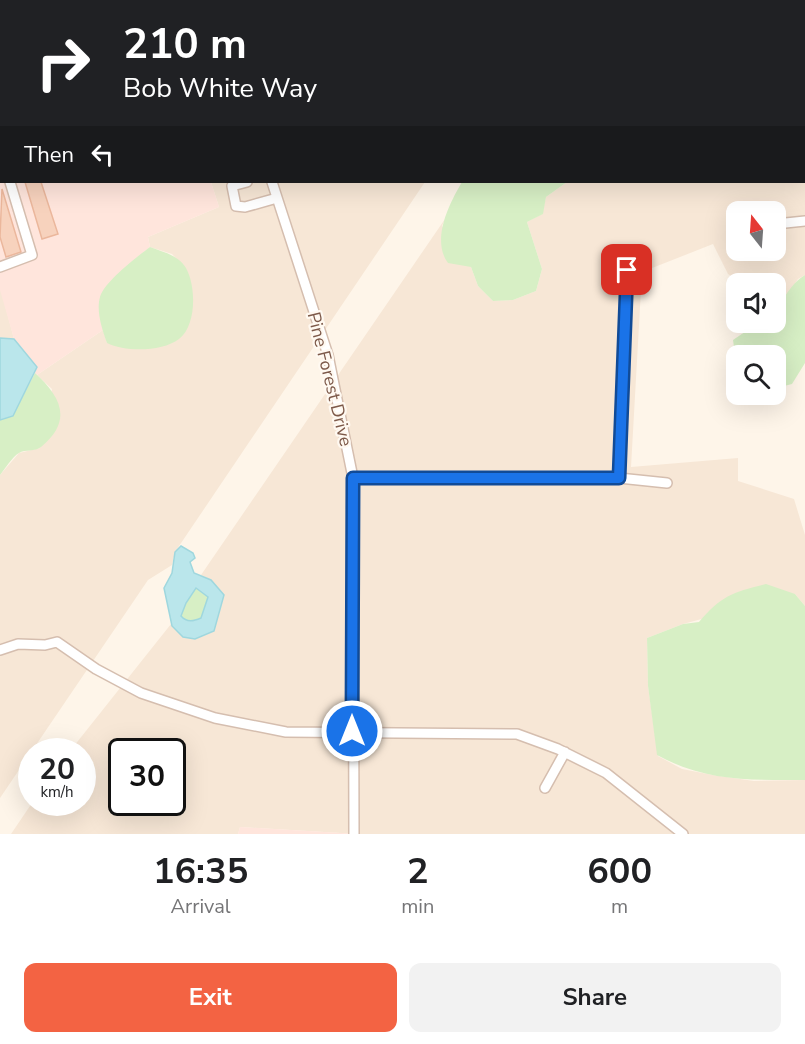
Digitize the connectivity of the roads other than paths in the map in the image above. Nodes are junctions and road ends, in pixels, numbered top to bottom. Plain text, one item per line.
1 (10, 183) edge
2 (243, 183) edge
3 (272, 183) edge
4 (277, 198) junction
5 (805, 221) edge
6 (786, 223) edge
7 (0, 267) edge
8 (627, 270) dead end
9 (353, 478) junction
10 (619, 478) junction
11 (668, 483) dead end
12 (0, 650) edge
13 (352, 731) junction
14 (565, 752) junction
15 (545, 788) dead end
16 (354, 834) edge
17 (683, 834) edge

1 - 7 street
2 - 4 street
3 - 4 street, Pine Forest Drive
4 - 9 street, Pine Forest Drive
5 - 6 street
8 - 10 street
9 - 10 street
9 - 13 street, Pine Forest Drive
10 - 11 street
12 - 13 street
13 - 14 street
13 - 16 street, Pine Forest Drive
14 - 15 street
14 - 17 street

